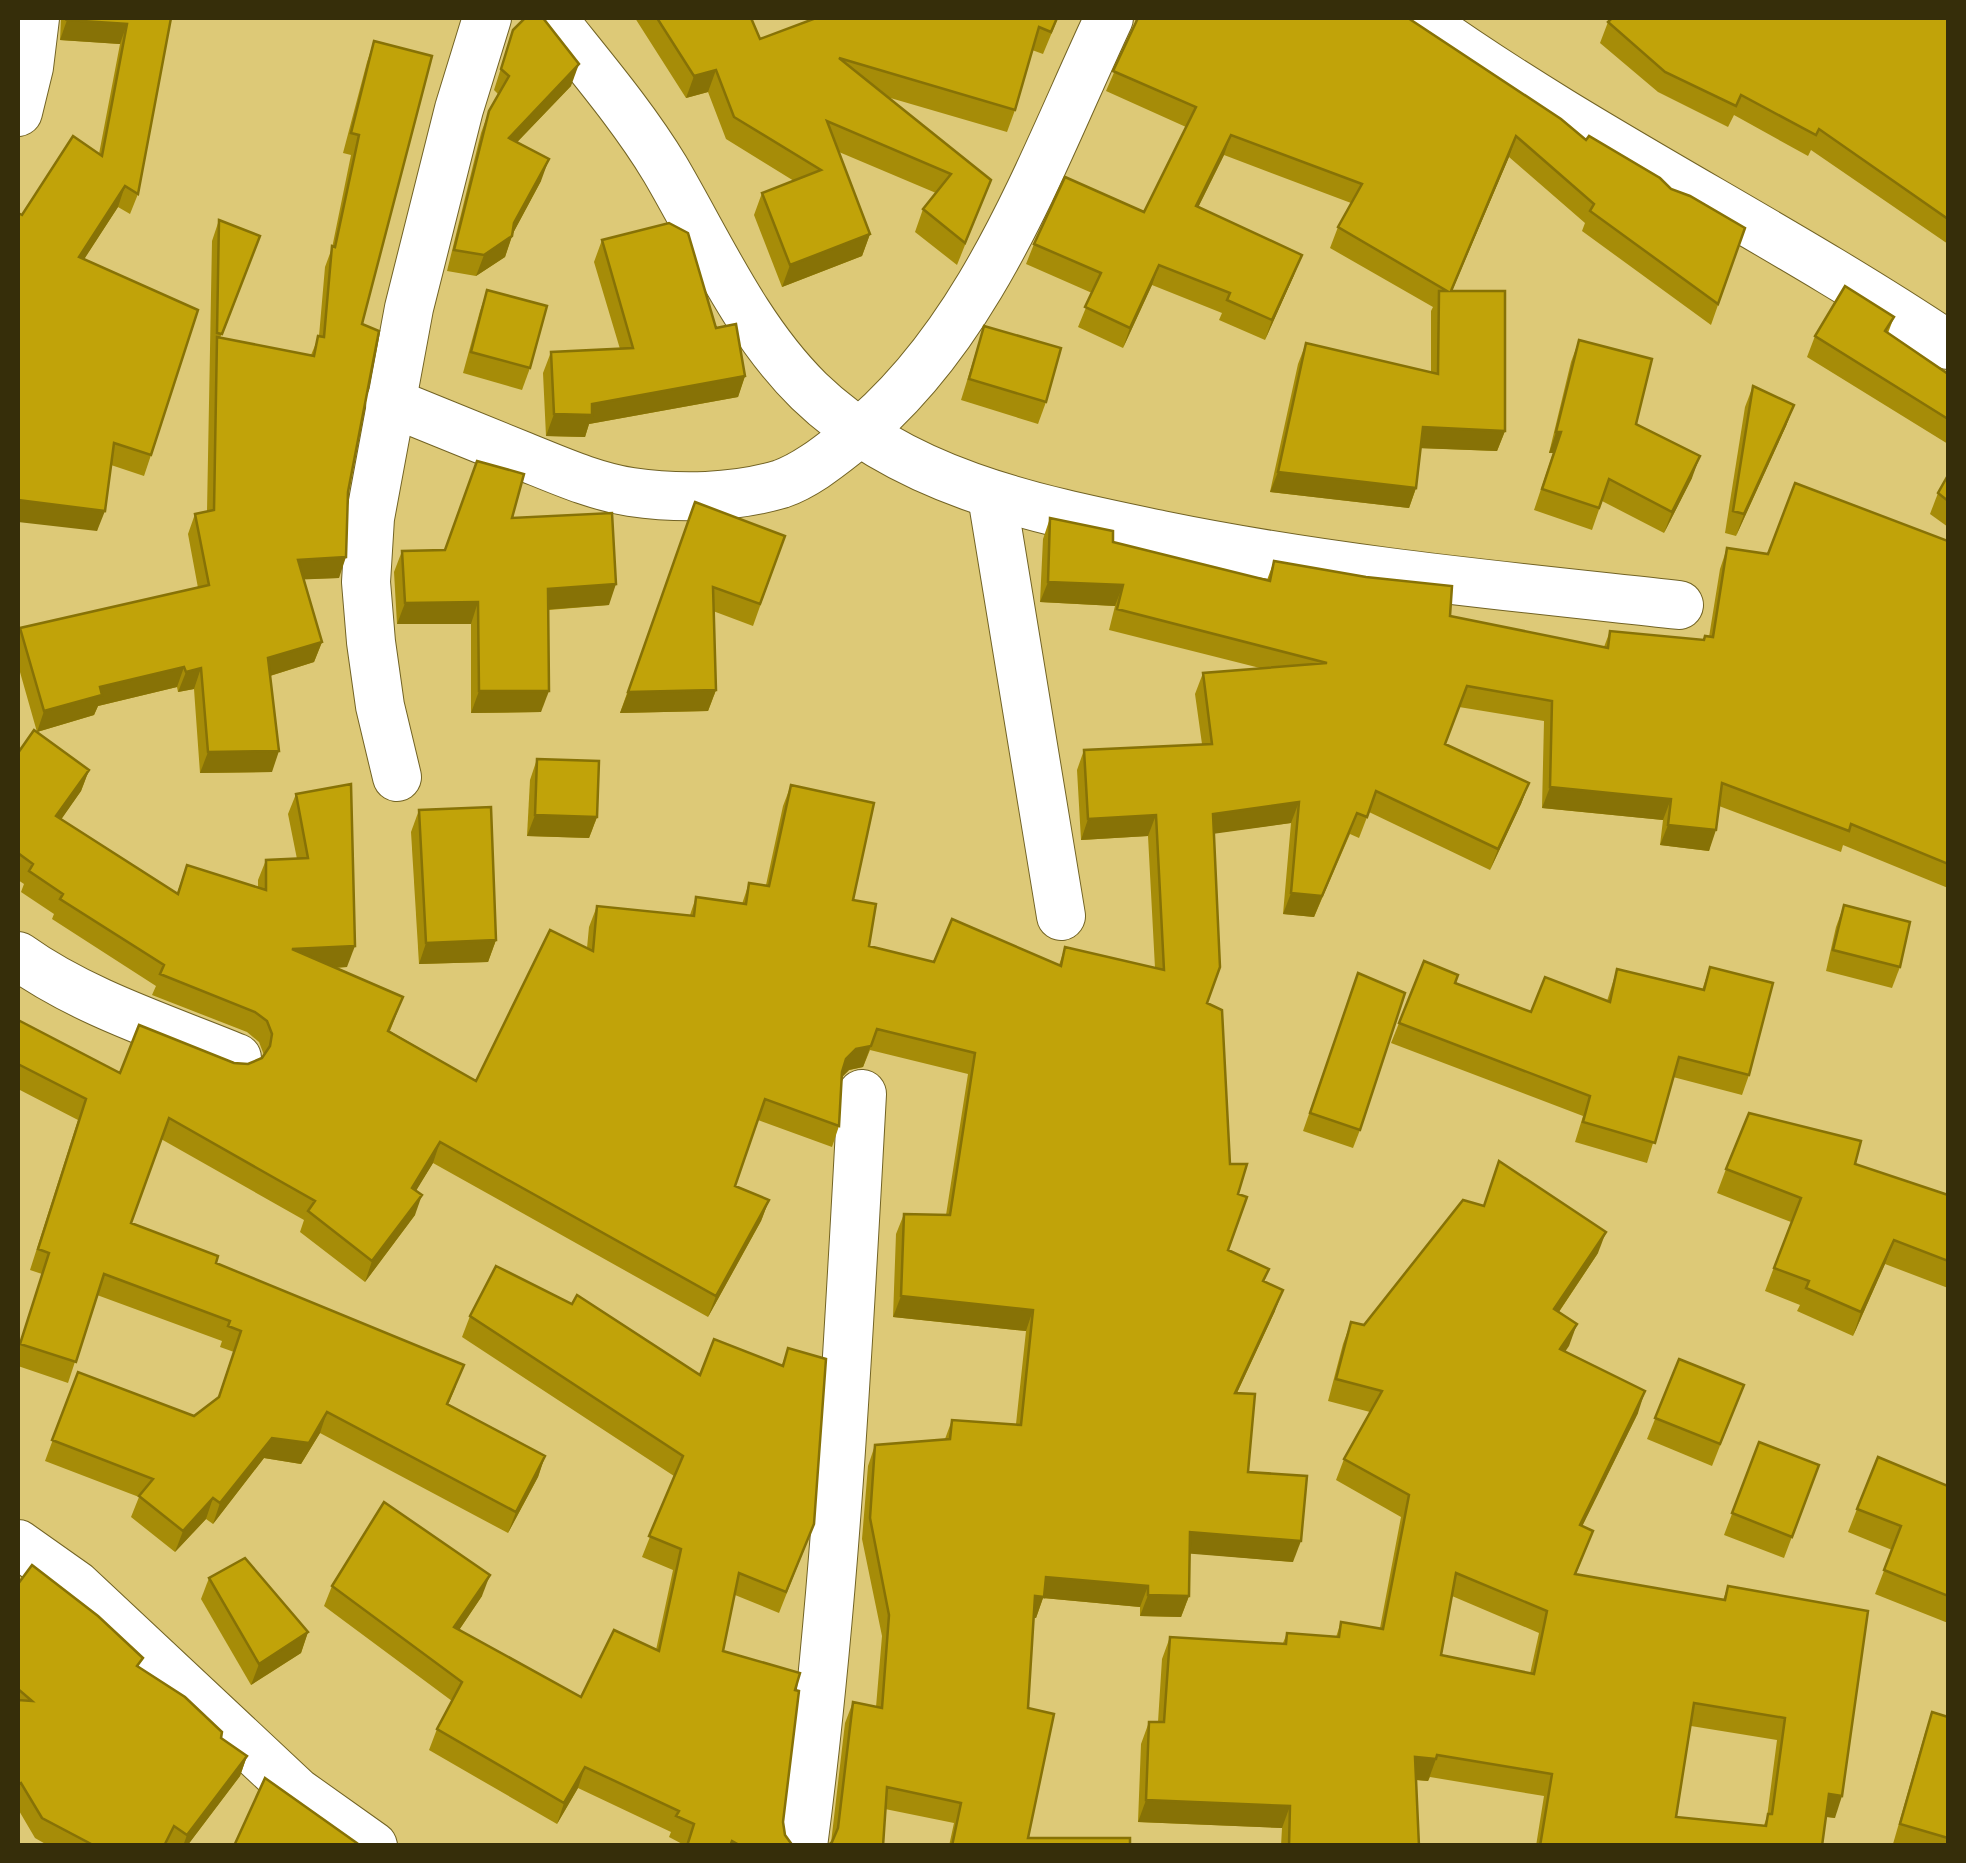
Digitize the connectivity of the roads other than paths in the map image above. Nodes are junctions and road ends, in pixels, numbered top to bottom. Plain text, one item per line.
1 (35, 18) edge
2 (487, 18) edge
3 (552, 18) edge
4 (1109, 18) edge
5 (1418, 18) edge
6 (18, 112) edge
7 (1948, 345) edge
8 (390, 402) junction
9 (858, 434) junction
10 (992, 496) junction
11 (1678, 605) dead end
12 (397, 777) dead end
13 (1060, 916) dead end
14 (18, 956) edge
15 (237, 1058) dead end
16 (862, 1094) dead end
17 (18, 1544) edge
18 (373, 1846) edge
19 (803, 1846) edge

1 - 6 street
2 - 8 street
3 - 9 street
4 - 9 street
5 - 7 street
8 - 9 street
8 - 12 street
9 - 10 street
10 - 11 street
10 - 13 street
14 - 15 street
16 - 19 street
17 - 18 street

